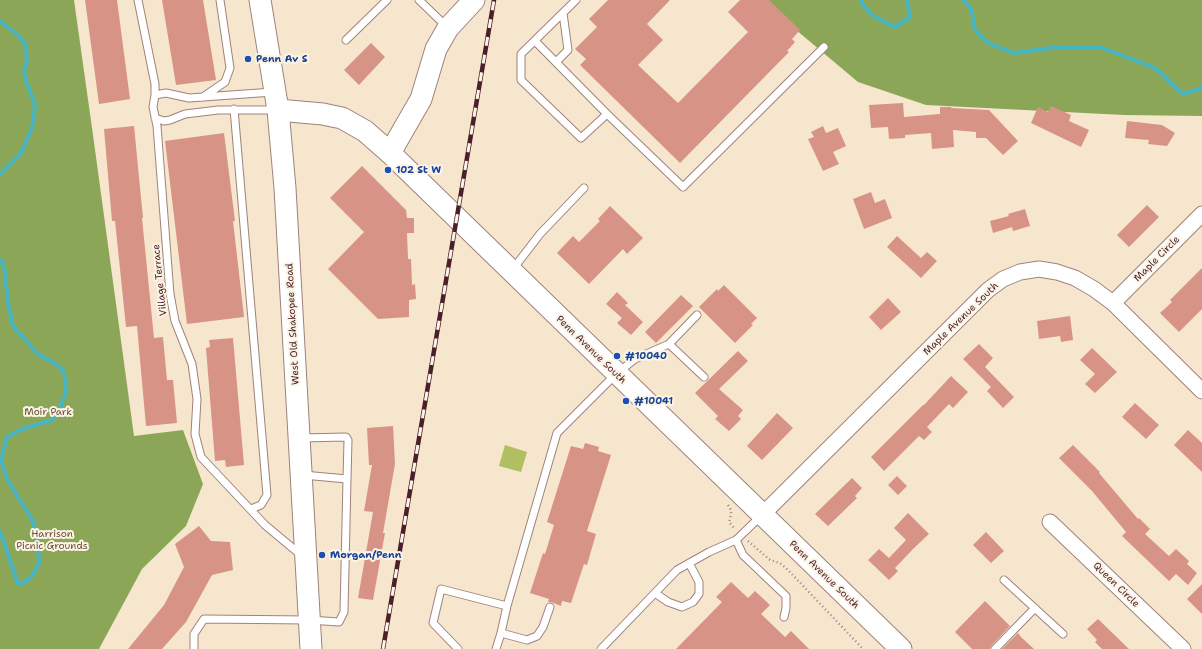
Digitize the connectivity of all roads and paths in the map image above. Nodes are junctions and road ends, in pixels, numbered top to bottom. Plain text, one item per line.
1 (138, 0) edge
2 (220, 0) edge
3 (260, 0) edge
4 (387, 0) edge
5 (419, 0) edge
6 (474, 0) edge
7 (576, 0) edge
8 (563, 13) junction
9 (448, 28) junction
10 (346, 40) dead end
11 (535, 41) junction
12 (824, 47) dead end
13 (556, 62) junction
14 (155, 95) junction
15 (203, 97) junction
16 (276, 101) junction
17 (234, 109) junction
18 (607, 114) junction
19 (155, 118) junction
20 (390, 153) junction
21 (584, 188) dead end
22 (1202, 214) edge
23 (511, 272) junction
24 (1113, 303) junction
25 (697, 315) dead end
26 (669, 344) junction
27 (616, 374) junction
28 (704, 377) dead end
29 (1202, 391) edge
30 (299, 438) junction
31 (301, 475) junction
32 (347, 478) junction
33 (727, 504) dead end
34 (251, 509) junction
35 (762, 515) junction
36 (1050, 522) dead end
37 (739, 537) junction
38 (306, 559) junction
39 (689, 563) junction
40 (1004, 580) dead end
41 (655, 593) junction
42 (507, 606) junction
43 (550, 607) dead end
44 (1035, 608) junction
45 (784, 617) dead end
46 (309, 620) junction
47 (501, 633) junction
48 (1063, 634) dead end
49 (194, 649) edge
50 (311, 649) edge
51 (458, 649) edge
52 (496, 649) edge
53 (602, 649) edge
54 (863, 649) edge
55 (900, 649) edge
56 (995, 649) edge
57 (1183, 649) edge

1 - 14 lane, Village Terrace
2 - 15 lane
3 - 16 main road, West Old Shakopee Road
4 - 10 lane
5 - 9 lane
6 - 9 main road
7 - 8 lane
8 - 11 lane
8 - 13 lane
9 - 20 main road
11 - 13 lane
11 - 18 lane
12 - 18 lane
13 - 18 lane
14 - 15 lane
14 - 19 lane, Village Terrace
15 - 16 lane
16 - 17 lane
16 - 20 main road, Penn Avenue South
16 - 30 main road, West Old Shakopee Road
17 - 19 lane
17 - 34 lane
19 - 34 lane, Village Terrace
20 - 23 main road, Penn Avenue South
21 - 23 lane
22 - 24 street, Maple Circle
23 - 27 main road, Penn Avenue South
24 - 29 street, Maple Avenue South
24 - 35 street, Maple Avenue South
25 - 26 lane
26 - 27 lane
26 - 28 lane
27 - 35 main road, Penn Avenue South
27 - 42 lane
30 - 31 main road, West Old Shakopee Road
30 - 32 lane
31 - 32 lane
31 - 38 main road, West Old Shakopee Road
32 - 46 lane
33 - 37 path
34 - 38 lane, Village Terrace
35 - 37 lane
35 - 55 main road, Penn Avenue South
36 - 57 street, Queen Circle
37 - 39 lane
37 - 45 lane
37 - 54 path
38 - 46 main road, West Old Shakopee Road
39 - 41 lane
39 - 41 lane
40 - 44 lane
41 - 53 lane
42 - 47 lane
42 - 51 lane
43 - 47 lane
44 - 48 lane
44 - 56 lane
46 - 49 lane
46 - 50 main road, West Old Shakopee Road
47 - 52 lane

